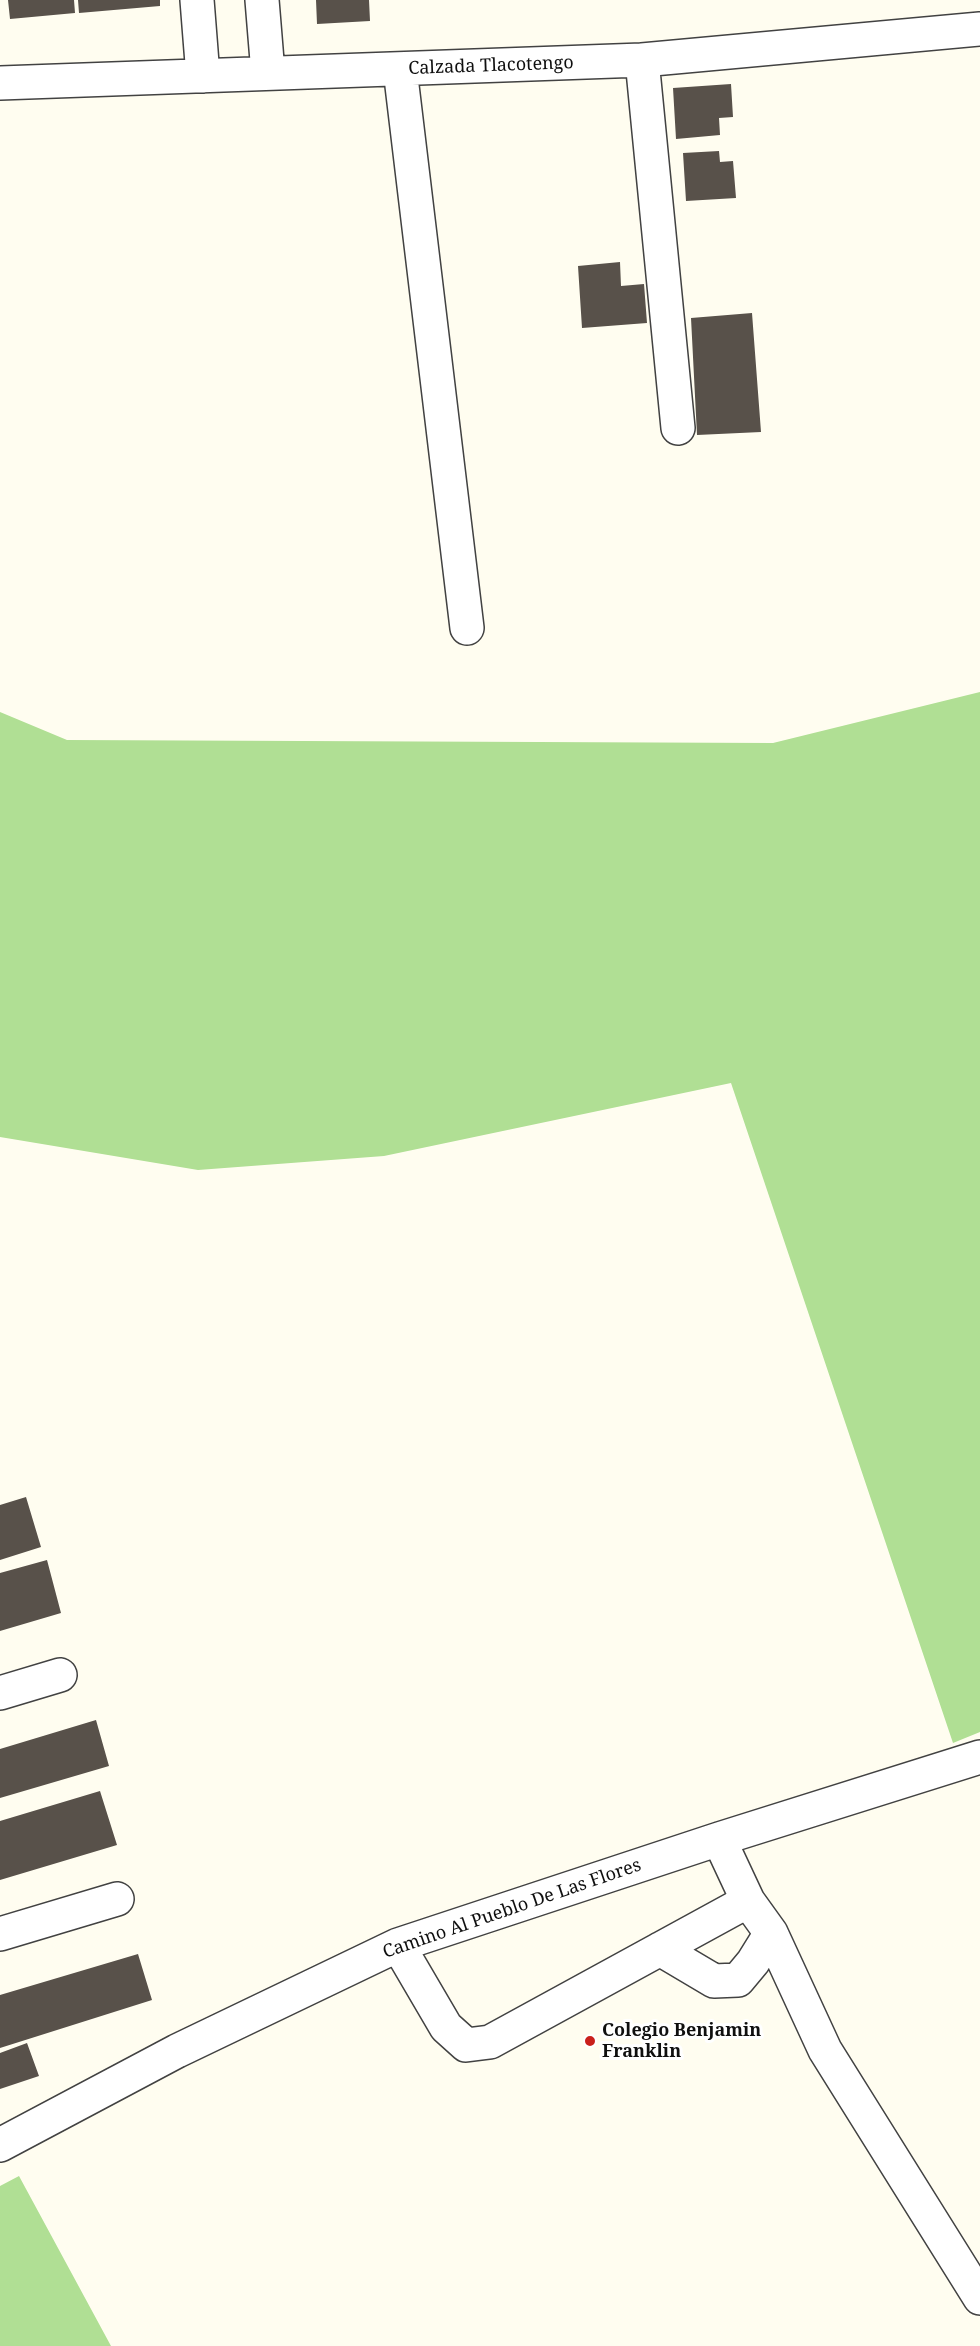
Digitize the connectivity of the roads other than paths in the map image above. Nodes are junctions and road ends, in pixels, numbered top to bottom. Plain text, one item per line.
1 (197, 0) edge
2 (262, 0) edge
3 (980, 29) edge
4 (642, 60) junction
5 (400, 69) junction
6 (268, 73) junction
7 (203, 76) junction
8 (0, 83) edge
9 (678, 428) dead end
10 (467, 628) dead end
11 (60, 1675) dead end
12 (0, 1693) edge
13 (980, 1757) edge
14 (719, 1839) junction
15 (117, 1899) dead end
16 (748, 1901) junction
17 (771, 1933) junction
18 (0, 1934) edge
19 (398, 1945) junction
20 (660, 1949) junction
21 (0, 2145) edge
22 (980, 2298) edge

1 - 7 street
2 - 6 street
3 - 4 street, Calzada Tlacotengo
4 - 5 street, Calzada Tlacotengo
4 - 9 street
5 - 6 street, Calzada Tlacotengo
5 - 10 street
6 - 7 street, Calzada Tlacotengo
7 - 8 street, Calzada Tlacotengo
11 - 12 street
13 - 14 street, Camino Al Pueblo De Las Flores
14 - 16 street
14 - 19 street, Camino Al Pueblo De Las Flores
15 - 18 street
16 - 17 street
16 - 20 street
17 - 20 street
17 - 22 street
19 - 20 street
19 - 21 street, Camino Al Pueblo De Las Flores

